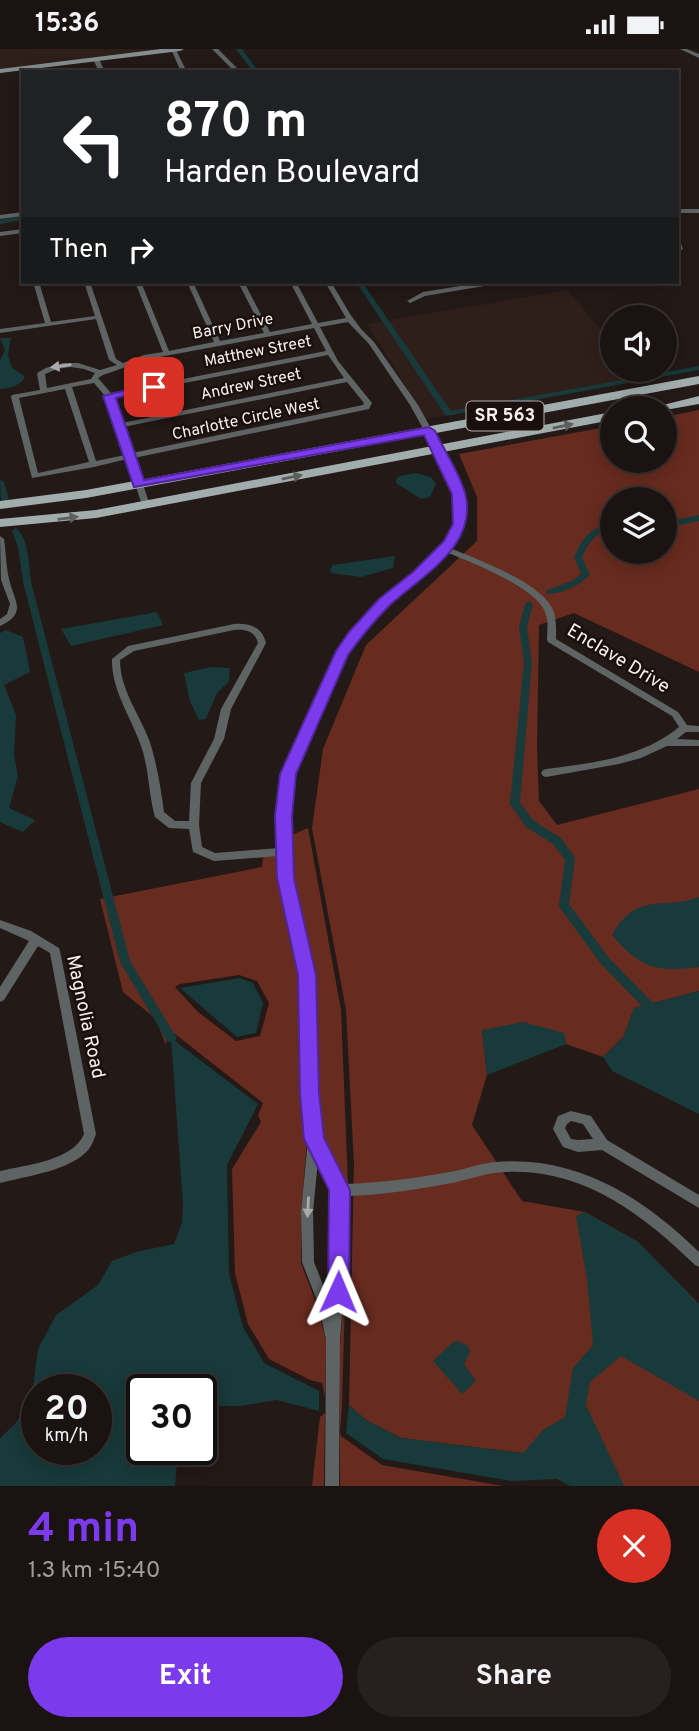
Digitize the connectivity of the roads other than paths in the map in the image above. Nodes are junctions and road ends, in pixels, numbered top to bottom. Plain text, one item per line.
1 (180, 49) edge
2 (215, 49) edge
3 (683, 49) edge
4 (173, 50) edge
5 (699, 56) edge
6 (96, 59) junction
7 (227, 63) junction
8 (33, 69) edge
9 (101, 70) edge
10 (183, 70) edge
11 (231, 70) edge
12 (236, 70) edge
13 (0, 71) edge
14 (679, 211) edge
15 (699, 213) edge
16 (21, 214) edge
17 (0, 217) edge
18 (0, 234) edge
19 (21, 234) edge
20 (37, 284) edge
21 (88, 284) edge
22 (139, 284) edge
23 (191, 284) edge
24 (242, 284) edge
25 (294, 284) edge
26 (329, 284) edge
27 (335, 284) edge
28 (484, 284) edge
29 (410, 301) dead end
30 (99, 317) junction
31 (352, 319) junction
32 (49, 325) junction
33 (316, 325) junction
34 (0, 331) edge
35 (268, 334) junction
36 (372, 343) junction
37 (218, 344) junction
38 (330, 352) junction
39 (167, 353) junction
40 (120, 364) junction
41 (98, 376) junction
42 (347, 380) junction
43 (699, 380) edge
44 (68, 387) junction
45 (44, 391) junction
46 (110, 396) junction
47 (699, 400) edge
48 (677, 404) edge
49 (600, 418) edge
50 (119, 426) junction
51 (429, 431) junction
52 (439, 450) junction
53 (130, 458) junction
54 (94, 465) junction
55 (139, 485) junction
56 (0, 505) edge
57 (146, 505) junction
58 (0, 523) edge
59 (0, 539) edge
60 (445, 549) junction
61 (0, 624) edge
62 (684, 728) junction
63 (699, 729) edge
64 (663, 742) junction
65 (699, 743) edge
66 (546, 773) dead end
67 (194, 825) junction
68 (284, 852) junction
69 (0, 924) edge
70 (36, 939) junction
71 (0, 997) edge
72 (314, 1139) junction
73 (603, 1143) dead end
74 (0, 1177) edge
75 (340, 1190) junction
76 (699, 1202) edge
77 (699, 1261) edge
78 (333, 1340) junction
79 (332, 1486) edge

1 - 4 street
2 - 7 street
3 - 5 street
4 - 6 street
4 - 10 street
6 - 8 street
6 - 9 street
7 - 11 street
7 - 12 street
8 - 13 street
14 - 15 street
16 - 17 street
18 - 19 street
20 - 32 street
21 - 30 street
22 - 39 street
23 - 37 street
24 - 35 street
25 - 33 street
26 - 31 street
27 - 36 street
28 - 29 street
30 - 32 street
30 - 40 street
31 - 33 street, Barry Drive
31 - 36 street
32 - 34 street
33 - 35 street, Barry Drive
33 - 38 street
35 - 37 street, Barry Drive
36 - 51 street
37 - 39 street, Barry Drive
38 - 42 street
38 - 46 street, Matthew Street
39 - 40 street, Barry Drive
40 - 41 street, Barry Drive
41 - 44 street, Barry Drive
41 -> 45 street
41 - 46 street
42 - 50 street, Andrew Street
42 - 53 street, Charlotte Circle West
43 - 51 main road, SR 563
44 - 45 street, Barry Drive
44 - 54 street
45 - 54 street, Charlotte Circle West
46 - 50 street
47 - 48 main road
52 -> 49 main road, SR 563
50 - 53 street
51 - 52 street
51 - 55 main road, SR 563
57 -> 52 main road, SR 563
52 - 60 street
53 - 54 street, Charlotte Circle West
53 - 55 street
55 - 56 main road, SR 563
55 - 57 street
58 -> 57 main road, SR 563
59 - 61 street
60 - 62 street, Enclave Drive
60 - 68 street
62 - 63 street
62 - 64 street
64 - 65 street
64 - 66 street
67 - 67 street
67 - 68 street
68 - 72 street
69 - 70 street, Magnolia Road
70 - 71 street
70 - 74 street, Magnolia Road
72 - 75 street
72 -> 78 street
73 - 76 street
75 - 77 street
75 - 78 street
78 - 79 street

